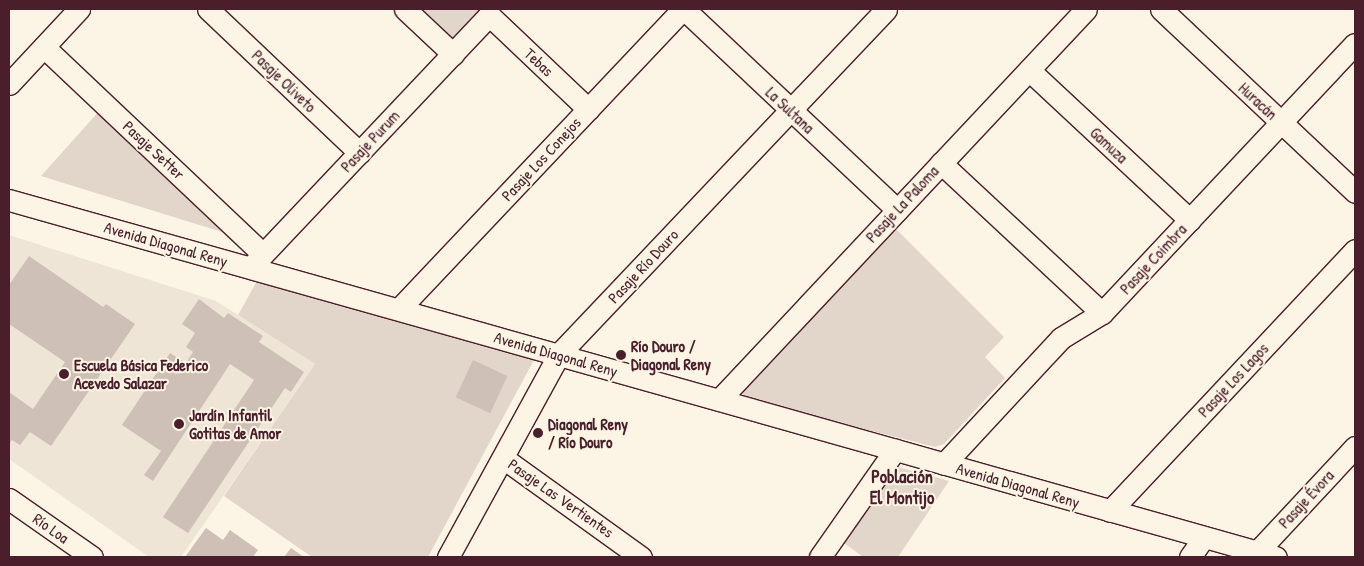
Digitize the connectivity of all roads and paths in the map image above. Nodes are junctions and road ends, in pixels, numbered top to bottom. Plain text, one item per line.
1 (79, 9) edge
2 (208, 9) edge
3 (405, 9) edge
4 (683, 9) edge
5 (884, 9) edge
6 (1086, 9) edge
7 (1160, 9) edge
8 (490, 15) joint
9 (1355, 44) edge
10 (44, 47) junction
11 (453, 54) junction
12 (1029, 70) junction
13 (9, 84) edge
14 (588, 109) junction
15 (790, 110) junction
16 (1281, 123) junction
17 (360, 152) junction
18 (941, 163) junction
19 (1355, 192) edge
20 (9, 200) edge
21 (897, 210) junction
22 (1190, 220) junction
23 (1355, 250) edge
24 (257, 261) junction
25 (399, 309) junction
26 (1102, 313) junction
27 (559, 354) junction
28 (719, 400) junction
29 (1355, 447) edge
30 (895, 450) junction
31 (503, 458) junction
32 (944, 464) junction
33 (9, 499) edge
34 (1110, 510) junction
35 (1204, 537) junction
36 (1267, 554) edge
37 (826, 555) edge
38 (92, 557) edge
39 (448, 557) edge
40 (641, 557) edge
41 (1190, 557) edge

1 - 10 street
2 - 17 street, Pasaje Oliveto
3 - 11 street
4 - 14 street, Pasaje Los Conejos
4 - 15 street, La Sultana
5 - 15 street, Pasaje Río Douro
6 - 12 street, Pasaje La Paloma
7 - 16 street, Huracán
8 - 11 street, Pasaje Purum
8 - 14 street, Tebas
9 - 16 street, Pasaje Coimbra
10 - 13 street
10 - 24 street, Pasaje Setter
11 - 17 street, Pasaje Purum
12 - 18 street, Pasaje La Paloma
12 - 22 street, Gamuza
14 - 25 street, Pasaje Los Conejos
15 - 21 street, La Sultana
15 - 27 street, Pasaje Río Douro
16 - 19 street, Huracán
16 - 22 street, Pasaje Coimbra
17 - 24 street, Pasaje Purum
18 - 21 street, Pasaje La Paloma
18 - 26 street
20 - 24 street, Avenida Diagonal Reny
21 - 28 street, Pasaje La Paloma
22 - 26 street, Pasaje Coimbra
23 - 34 street, Pasaje Los Lagos
24 - 25 street, Avenida Diagonal Reny
25 - 27 street, Avenida Diagonal Reny
26 - 32 street, Pasaje Coimbra
27 - 28 street, Avenida Diagonal Reny
27 - 31 street, Pasaje Río Douro
28 - 30 street, Avenida Diagonal Reny
29 - 36 street, Pasaje Évora
30 - 32 street, Avenida Diagonal Reny
30 - 37 street
31 - 39 street, Pasaje Río Douro
31 - 40 street, Pasaje Las Vertientes
32 - 34 street, Avenida Diagonal Reny
33 - 38 street, Río Loa
34 - 35 street, Avenida Diagonal Reny
35 - 36 street, Avenida Diagonal Reny
35 - 41 street

